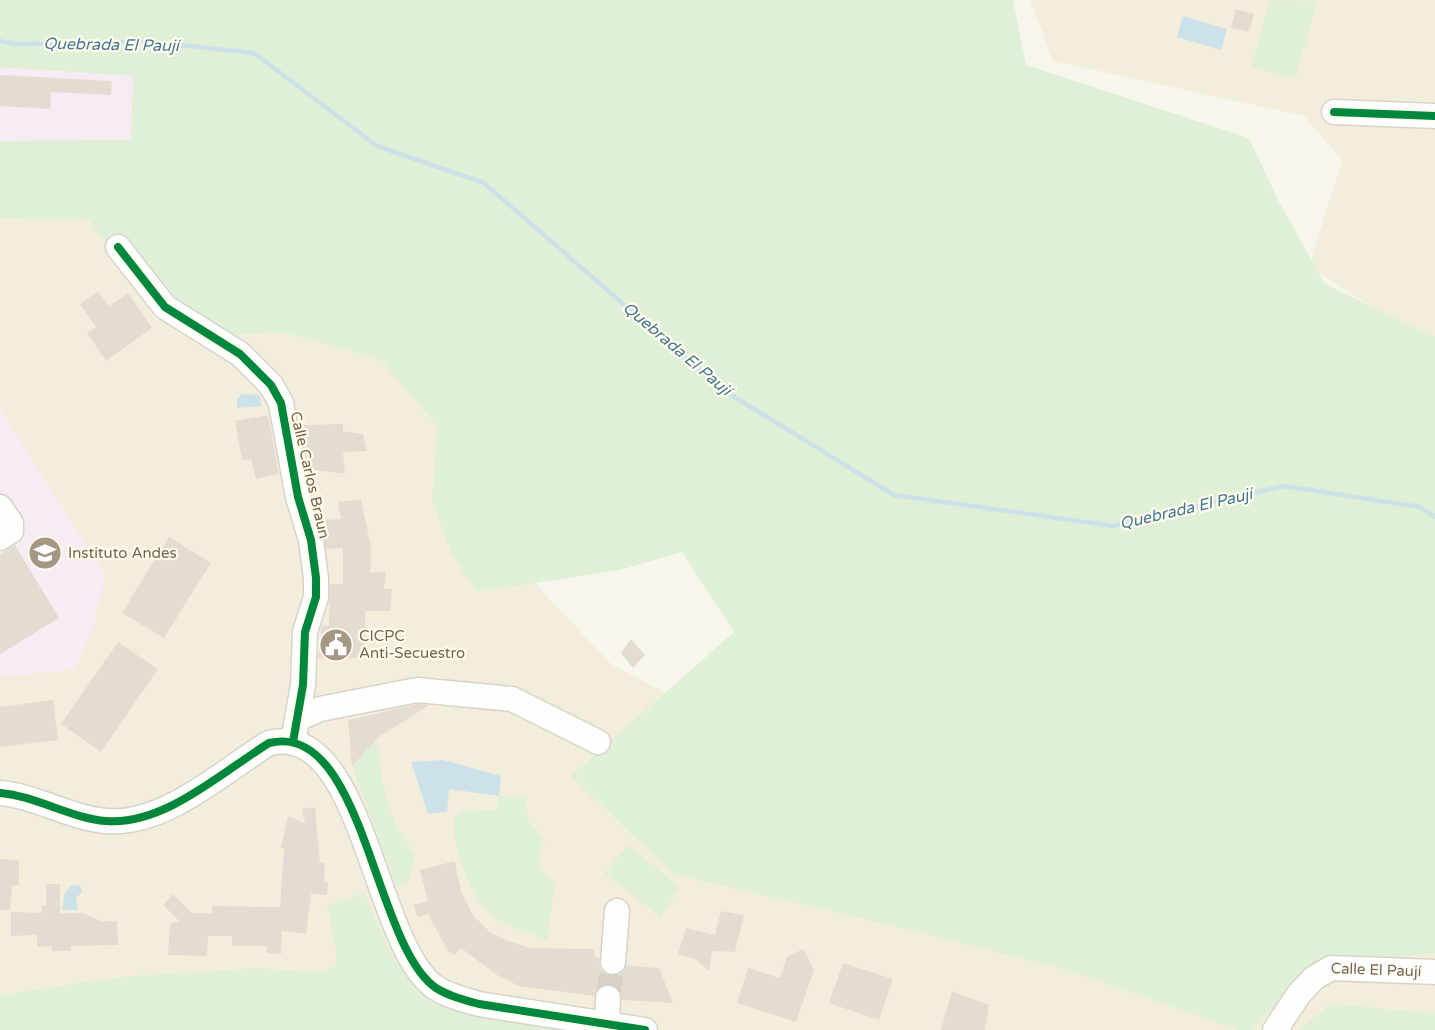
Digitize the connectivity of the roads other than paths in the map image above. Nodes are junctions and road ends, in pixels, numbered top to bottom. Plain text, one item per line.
1 (1334, 112) dead end
2 (1435, 116) edge
3 (118, 247) dead end
4 (0, 507) edge
5 (0, 538) edge
6 (295, 731) junction
7 (598, 742) dead end
8 (0, 793) edge
9 (617, 911) dead end
10 (613, 962) tunnel mouth
11 (1435, 972) edge
12 (608, 998) tunnel mouth
13 (607, 1025) junction
14 (645, 1030) edge
15 (1275, 1030) edge

1 - 2 street
3 - 6 street, Calle Carlos Braun
4 - 5 street
6 - 7 street
6 - 8 street
6 - 13 street
9 - 10 street
11 - 15 street, Calle El Paují
12 - 13 street
13 - 14 street

